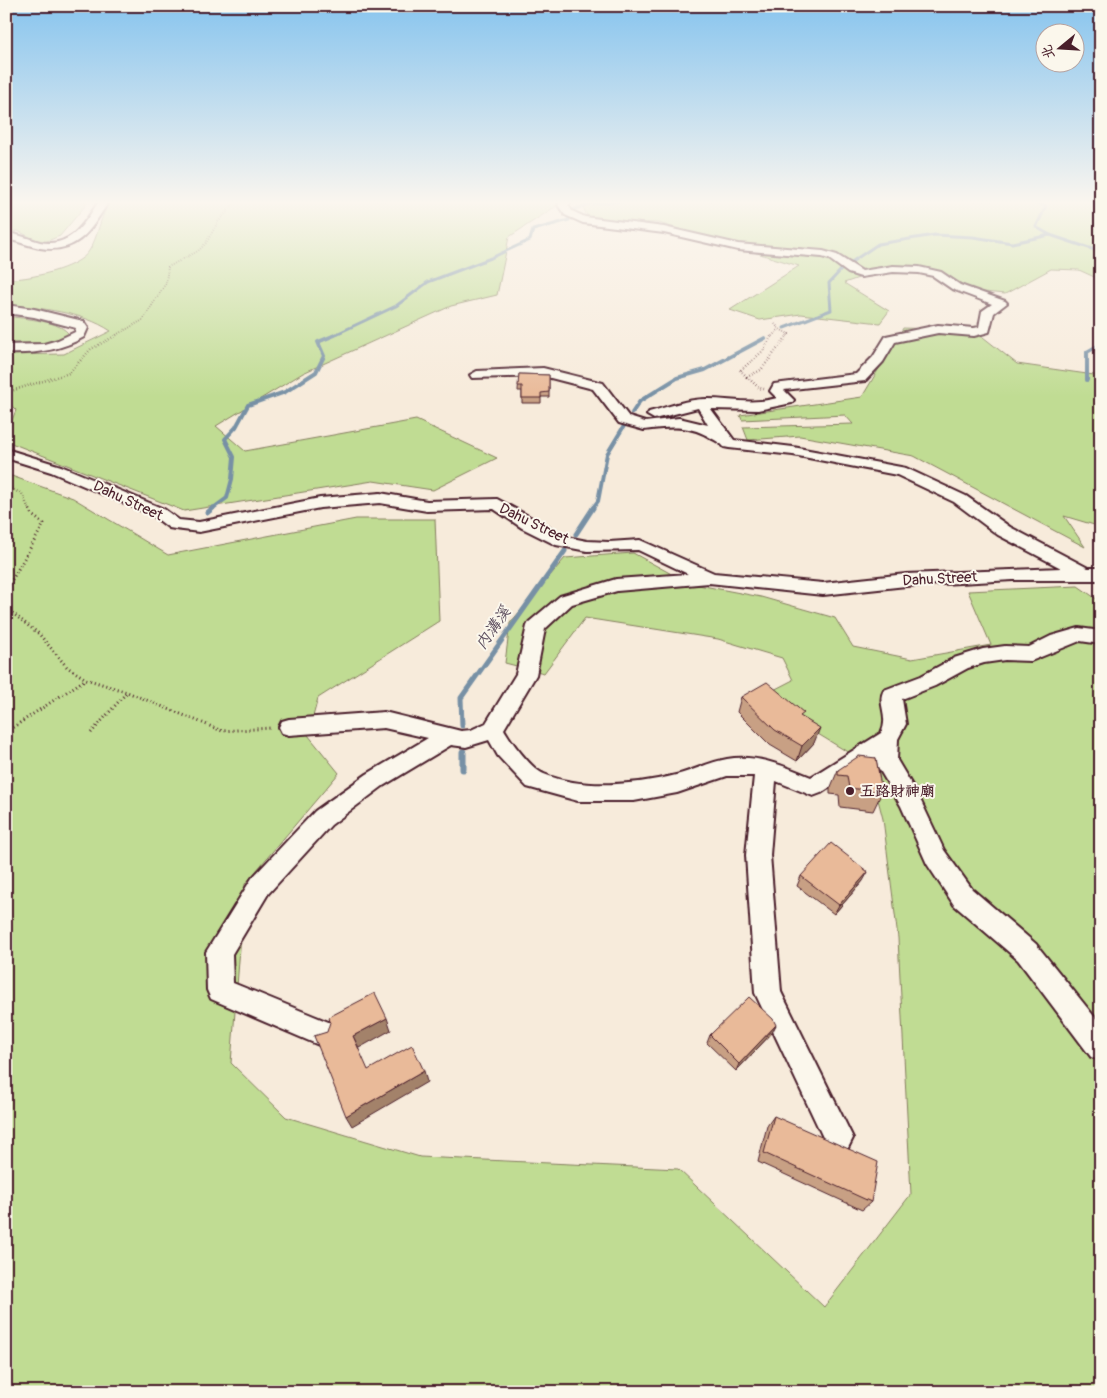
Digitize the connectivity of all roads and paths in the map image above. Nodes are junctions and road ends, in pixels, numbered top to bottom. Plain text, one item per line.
1 (169, 266) edge
2 (846, 266) edge
3 (6, 309) edge
4 (774, 324) dead end
5 (779, 329) junction
6 (6, 348) edge
7 (477, 375) dead end
8 (747, 377) junction
9 (777, 391) junction
10 (6, 396) edge
11 (708, 403) junction
12 (624, 420) junction
13 (729, 444) junction
14 (6, 453) edge
15 (6, 486) edge
16 (1093, 574) edge
17 (711, 578) junction
18 (6, 590) edge
19 (6, 608) edge
20 (1101, 638) edge
21 (86, 679) junction
22 (127, 692) junction
23 (289, 727) joint
24 (493, 729) junction
25 (6, 732) edge
26 (91, 733) dead end
27 (450, 735) junction
28 (888, 739) junction
29 (766, 768) junction
30 (321, 1032) edge
31 (1101, 1047) edge
32 (838, 1138) dead end

1 - 10 path
2 - 9 street
3 - 6 street
4 - 5 path
5 - 8 path
5 - 8 path
7 - 12 street
8 - 9 path
9 - 11 street
11 - 12 street
11 - 13 street
12 - 13 street
13 - 16 street
14 - 17 street, Dahu Street
15 - 18 path
16 - 17 street, Dahu Street
17 - 24 street
19 - 21 path
20 - 28 street
21 - 22 path
21 - 25 path
22 - 23 path
22 - 26 path
23 - 27 street
24 - 27 street
24 - 29 street
27 - 30 street
28 - 29 street
28 - 31 street
29 - 32 street

